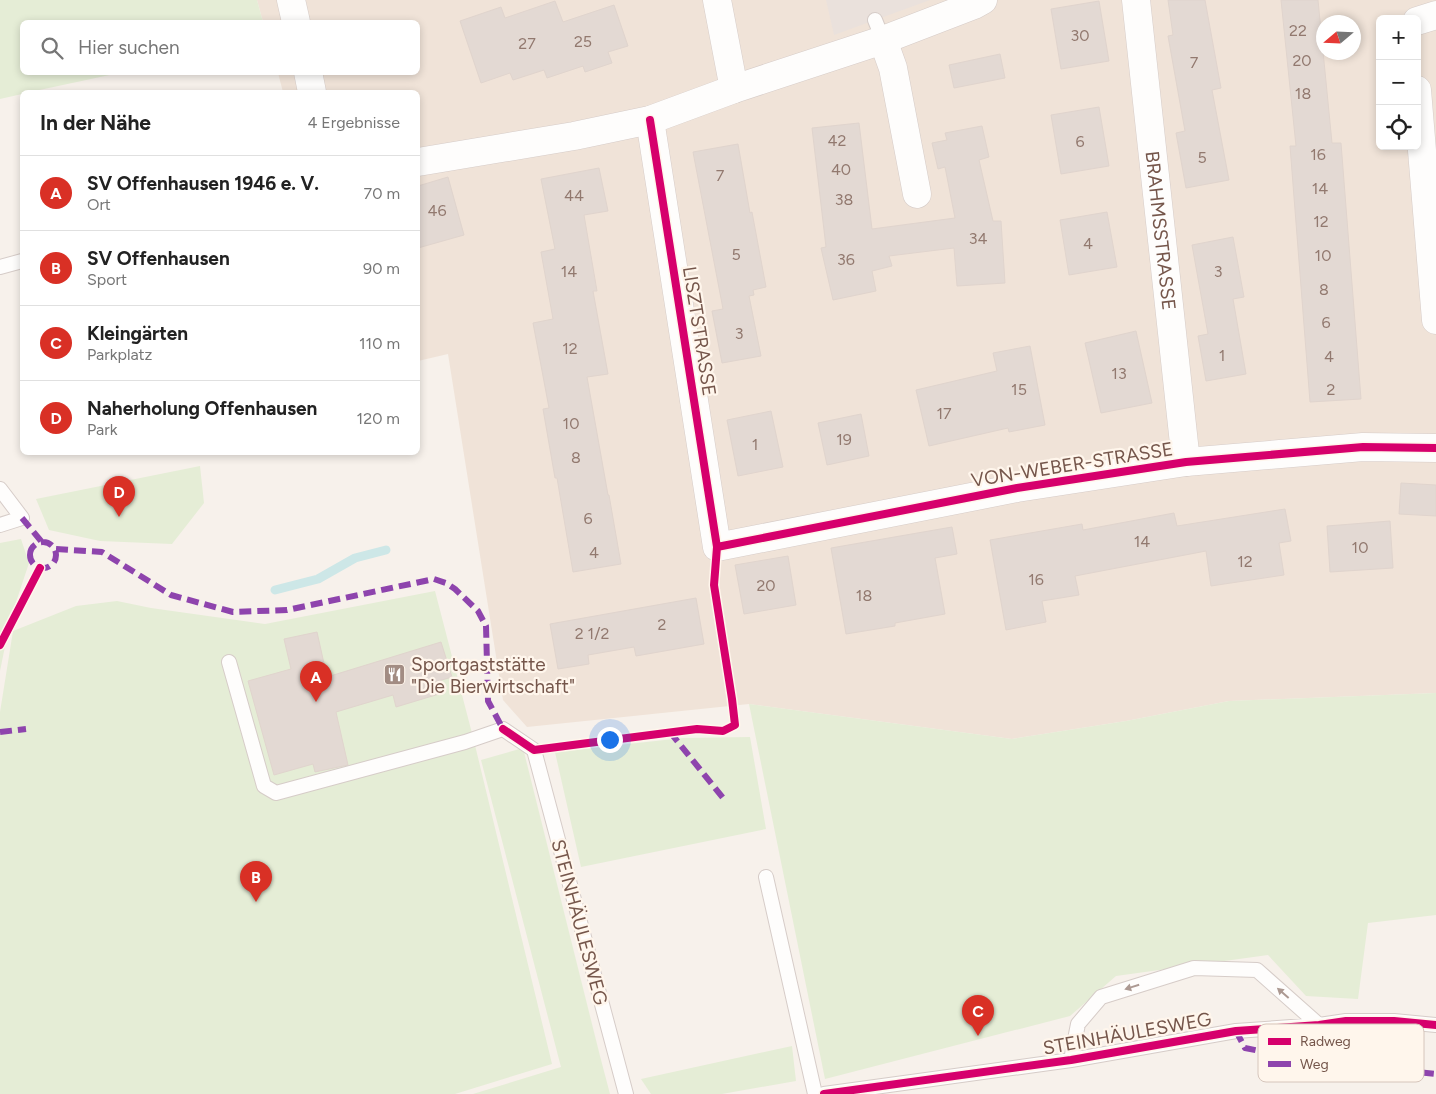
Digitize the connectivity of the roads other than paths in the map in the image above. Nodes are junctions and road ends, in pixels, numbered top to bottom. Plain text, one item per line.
1 (291, 0) edge
2 (717, 0) edge
3 (983, 0) edge
4 (1136, 0) edge
5 (1409, 0) edge
6 (1411, 15) edge
7 (1436, 15) edge
8 (296, 20) edge
9 (1421, 20) edge
10 (879, 30) junction
11 (309, 75) edge
12 (734, 89) junction
13 (312, 90) edge
14 (1418, 105) edge
15 (650, 120) junction
16 (420, 162) edge
17 (917, 194) dead end
18 (20, 262) edge
19 (0, 267) edge
20 (1436, 320) edge
21 (1436, 448) edge
22 (1186, 462) junction
23 (0, 488) edge
24 (0, 526) edge
25 (717, 547) joint
26 (230, 662) dead end
27 (766, 876) dead end
28 (1318, 1024) edge
29 (1328, 1024) edge
30 (1422, 1024) edge
31 (1258, 1029) edge
32 (1071, 1060) junction
33 (626, 1094) edge
34 (815, 1094) edge
35 (824, 1094) edge

1 - 8 street
2 - 12 street
3 - 10 street
4 - 22 street, BRAHMSSTRASSE
5 - 6 street
7 - 9 street
10 - 12 street
10 - 17 street
11 - 13 street
12 - 15 street
14 - 20 street
15 - 16 street
15 - 25 street, LISZTSTRASSE
18 - 19 lane
21 - 22 street, VON-WEBER-STRASSE
22 - 25 street, VON-WEBER-STRASSE
23 - 24 lane
26 - 33 lane, STEINHÄULESWEG
27 - 34 lane
28 -> 32 lane
29 - 30 lane, STEINHÄULESWEG
31 - 32 lane, STEINHÄULESWEG
32 - 35 lane, STEINHÄULESWEG

